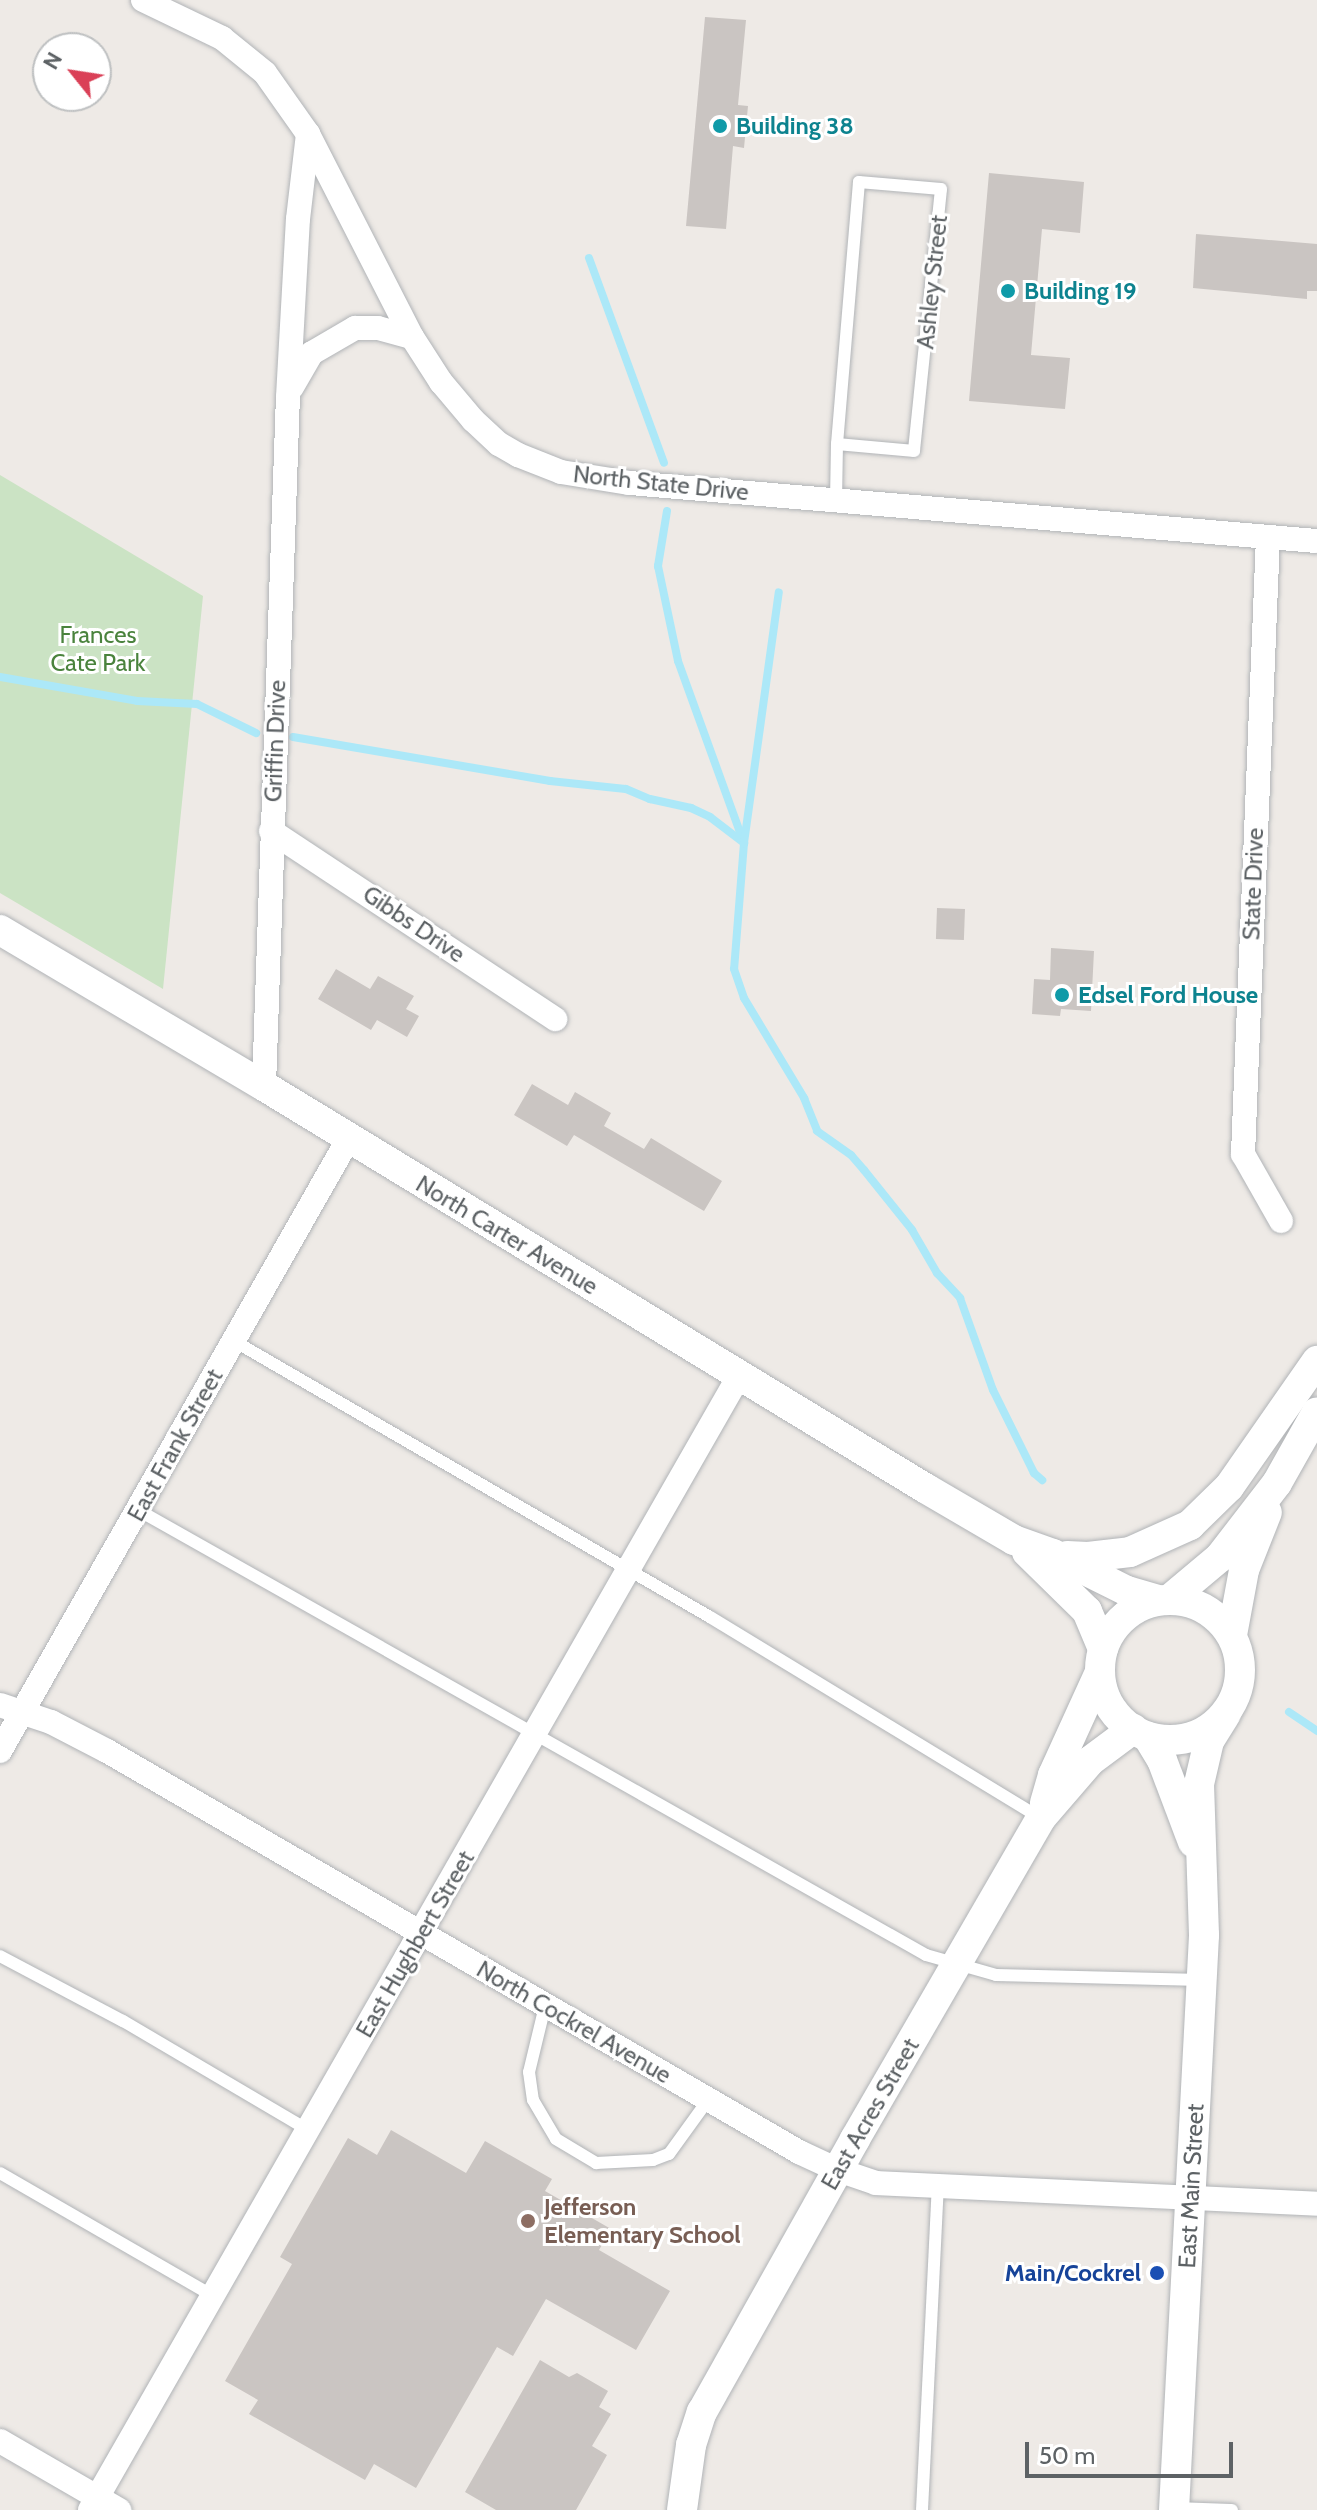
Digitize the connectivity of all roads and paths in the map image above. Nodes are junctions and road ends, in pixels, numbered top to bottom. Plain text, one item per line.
1 (143, 0) edge
2 (308, 134) junction
3 (412, 337) junction
4 (288, 397) junction
5 (837, 444) junction
6 (836, 501) junction
7 (1268, 537) junction
8 (1317, 541) edge
9 (271, 831) junction
10 (0, 930) edge
11 (555, 1019) dead end
12 (264, 1086) junction
13 (349, 1138) junction
14 (1281, 1221) dead end
15 (234, 1341) junction
16 (1317, 1361) edge
17 (739, 1376) junction
18 (1317, 1412) edge
19 (1277, 1483) junction
20 (138, 1510) junction
21 (1014, 1540) junction
22 (1053, 1554) junction
23 (628, 1570) junction
24 (1164, 1599) junction
25 (1232, 1635) junction
26 (1101, 1660) junction
27 (0, 1705) edge
28 (24, 1713) junction
29 (1226, 1714) junction
30 (1141, 1733) junction
31 (535, 1735) junction
32 (0, 1751) edge
33 (1041, 1818) junction
34 (1201, 1862) junction
35 (420, 1934) junction
36 (0, 1956) edge
37 (958, 1963) junction
38 (1202, 1980) junction
39 (545, 2006) junction
40 (708, 2100) junction
41 (308, 2130) junction
42 (838, 2170) junction
43 (0, 2173) edge
44 (938, 2186) junction
45 (1190, 2198) junction
46 (1317, 2204) edge
47 (213, 2296) junction
48 (0, 2441) edge
49 (93, 2504) edge
50 (1174, 2509) edge
51 (119, 2510) edge
52 (682, 2510) edge
53 (922, 2510) edge
54 (1232, 2510) edge

1 - 2 street, North State Drive
2 - 3 street, North State Drive
2 - 4 street, Griffin Drive
3 - 4 street, Griffin Drive
3 - 6 street, North State Drive
4 - 9 street, Griffin Drive
5 - 5 lane, Ashley Street
5 - 6 lane, Ashley Street
6 - 7 street, North State Drive
7 - 8 street, North State Drive
7 - 14 street, State Drive
9 - 11 street, Gibbs Drive
9 - 12 street, Griffin Drive
10 - 12 street, North Carter Avenue
12 - 13 street, North Carter Avenue
13 - 15 street, East Frank Street
13 - 17 street, North Carter Avenue
15 - 20 street, East Frank Street
15 - 23 lane
16 - 22 street
17 - 21 street, North Carter Avenue
17 - 23 street, East Hughbert Street
18 - 19 street
19 - 24 street
19 - 25 street
20 - 28 street, East Frank Street
20 - 31 lane
21 - 22 street, North Carter Avenue
21 - 26 street, North Carter Avenue
22 - 24 street, North Carter Avenue
23 - 31 street, East Hughbert Street
23 - 33 lane
24 - 25 street
24 - 26 street
25 - 29 street
26 - 30 street
26 - 33 street, East Acres Street
27 - 28 street, North Cockrel Avenue
28 - 32 street, East Frank Street
28 - 35 street, North Cockrel Avenue
29 - 30 street
29 - 34 street, East Main Street
30 - 33 street, East Acres Street
30 - 34 street, East Main Street
31 - 35 street, East Hughbert Street
31 - 37 lane
33 - 37 street, East Acres Street
34 - 38 street, East Main Street
35 - 39 street, North Cockrel Avenue
35 - 41 street, East Hughbert Street
36 - 41 lane
37 - 38 lane
37 - 42 street, East Acres Street
38 - 45 street, East Main Street
39 - 40 street, North Cockrel Avenue
39 - 40 lane
40 - 42 street, North Cockrel Avenue
41 - 47 street, East Hughbert Street
42 - 44 street, North Cockrel Avenue
42 - 52 street, East Acres Street
43 - 47 lane
44 - 45 street, North Cockrel Avenue
44 - 53 lane
45 - 46 street, North Cockrel Avenue
45 - 50 street, East Main Street
47 - 49 street, East Hughbert Street
48 - 49 street
49 - 51 street
50 - 54 lane

